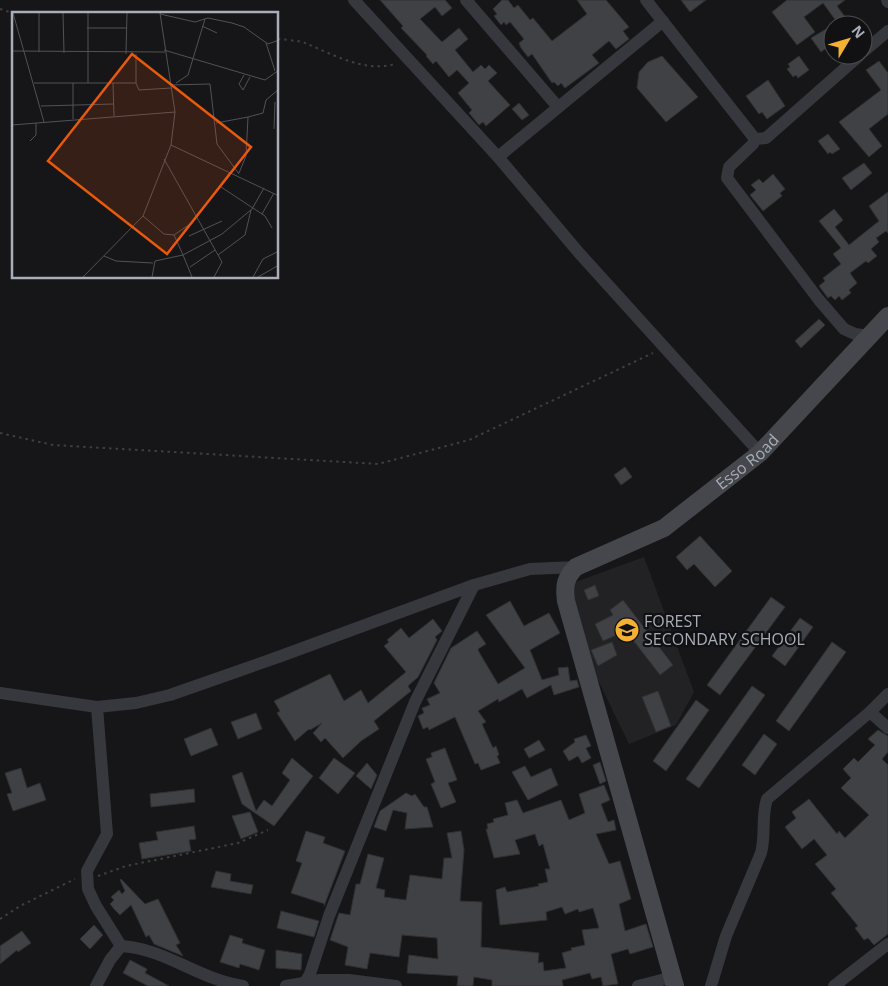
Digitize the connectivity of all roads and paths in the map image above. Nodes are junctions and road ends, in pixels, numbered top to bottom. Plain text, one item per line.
1 (354, 0) edge
2 (466, 0) edge
3 (646, 0) edge
4 (0, 9) edge
5 (12, 13) edge
6 (662, 21) junction
7 (888, 31) edge
8 (279, 39) edge
9 (873, 44) edge
10 (410, 59) junction
11 (849, 65) edge
12 (558, 107) junction
13 (755, 139) junction
14 (498, 157) junction
15 (886, 322) edge
16 (869, 336) junction
17 (664, 347) junction
18 (0, 432) edge
19 (760, 453) junction
20 (576, 567) junction
21 (474, 585) junction
22 (0, 693) edge
23 (888, 694) edge
24 (97, 707) junction
25 (870, 712) junction
26 (888, 728) edge
27 (268, 830) dead end
28 (87, 871) junction
29 (0, 919) edge
30 (888, 944) edge
31 (121, 946) junction
32 (674, 981) edge
33 (304, 984) edge
34 (96, 986) edge
35 (243, 986) edge
36 (286, 986) edge
37 (396, 986) edge
38 (638, 986) edge
39 (711, 986) edge
40 (834, 986) edge

1 - 10 street
2 - 12 street
3 - 6 street
4 - 5 path
6 - 12 street
6 - 13 street
7 - 9 street
8 - 10 path
10 - 14 street
11 - 13 street
12 - 14 street
13 - 16 street
14 - 17 street
15 - 16 street, Esso Road
16 - 19 street, Esso Road
17 - 18 path
17 - 19 street
19 - 20 street, Esso Road
20 - 21 street
20 - 32 street
21 - 24 street
21 - 33 street
22 - 24 street
23 - 25 street
24 - 28 street
25 - 26 street
25 - 39 street
27 - 28 path
28 - 29 path
28 - 31 street
30 - 40 street
31 - 34 street
31 - 35 street
32 - 38 street
33 - 36 street
33 - 37 street

